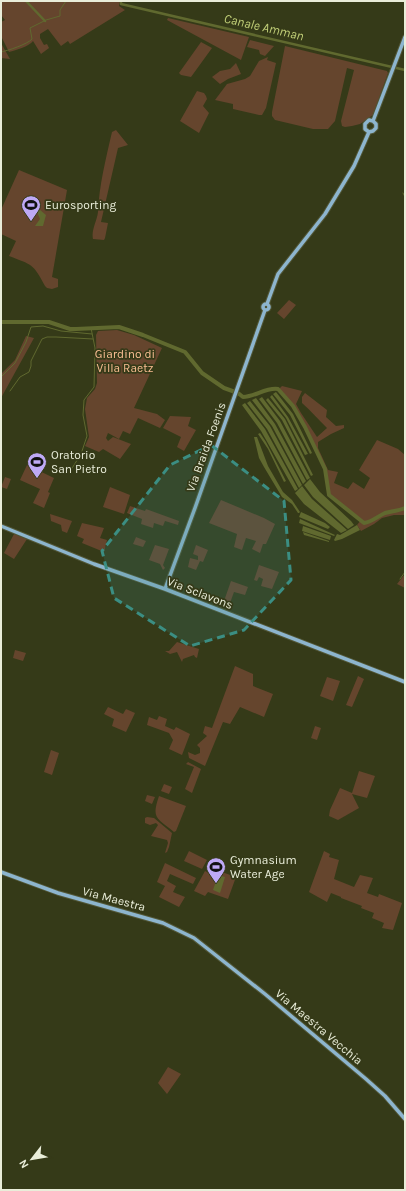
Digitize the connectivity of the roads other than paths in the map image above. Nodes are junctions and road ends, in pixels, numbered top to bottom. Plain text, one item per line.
1 (405, 36) edge
2 (373, 121) junction
3 (369, 132) junction
4 (1, 526) edge
5 (165, 589) junction
6 (405, 682) edge
7 (1, 872) edge
8 (216, 955) joint
9 (405, 1119) edge

1 - 2 street
2 - 3 street
2 - 3 street
3 - 5 street, Via Braida Foenis
4 - 5 street, Via Sclavons
5 - 6 street, Via Sclavons
7 - 8 street, Via Maestra
8 - 9 street, Via Maestra Vecchia

